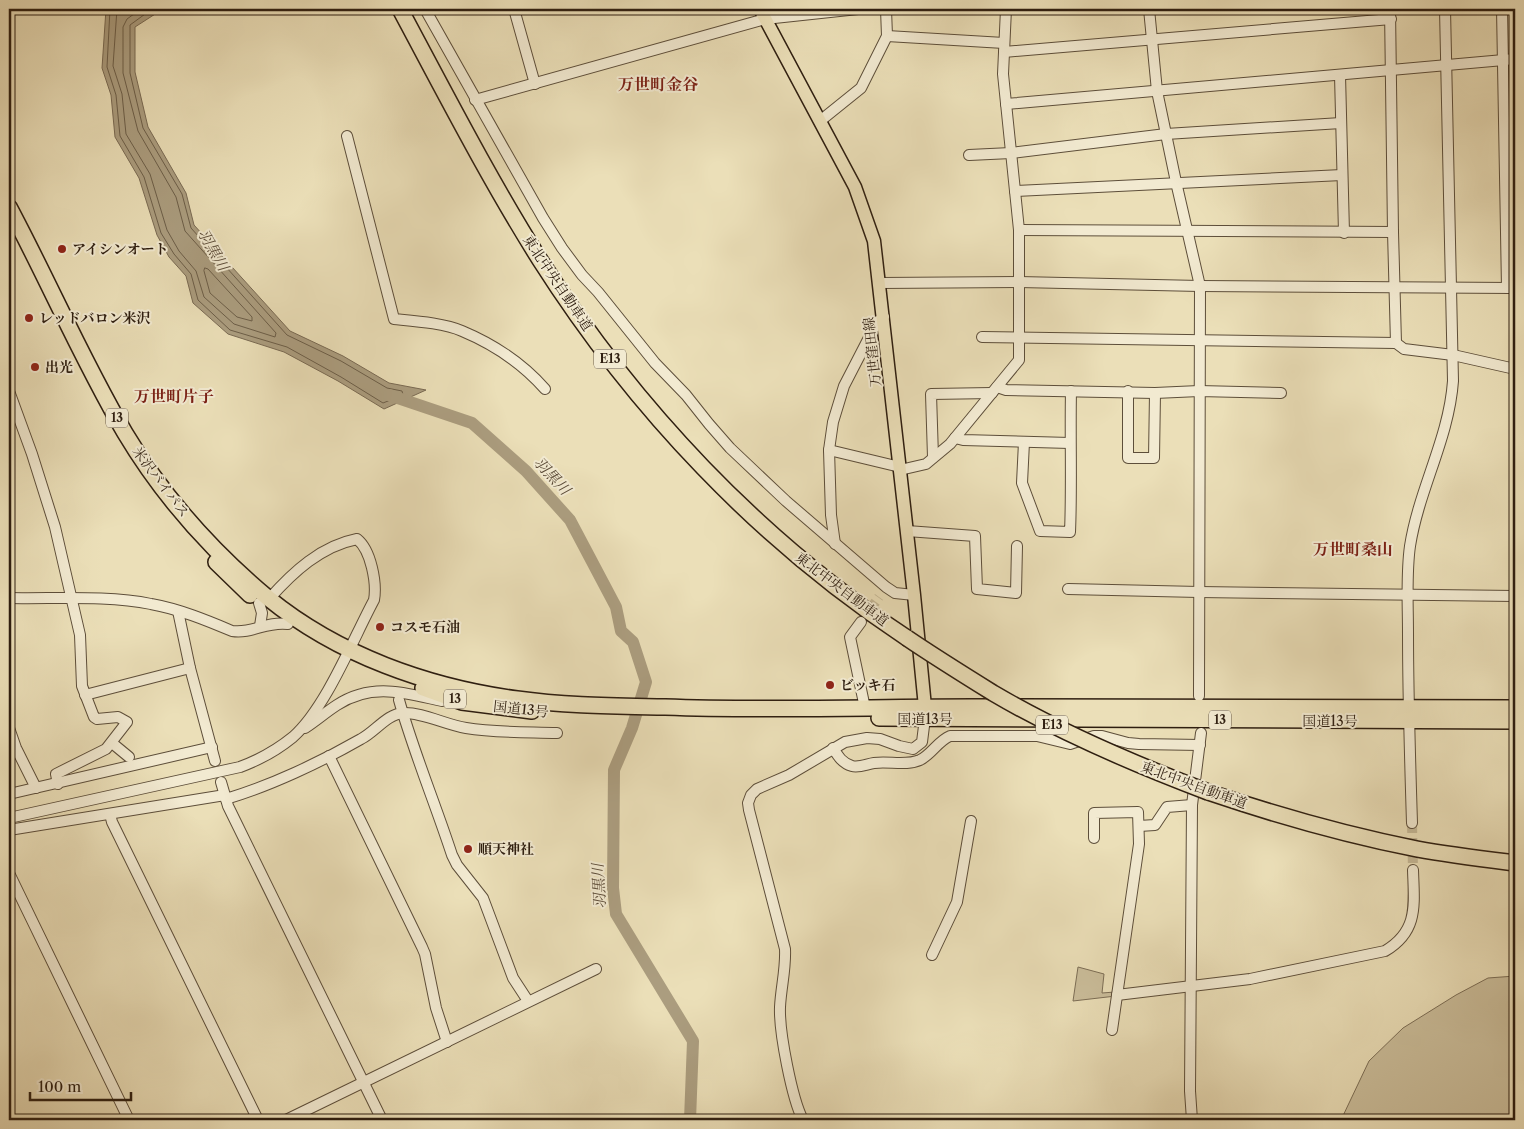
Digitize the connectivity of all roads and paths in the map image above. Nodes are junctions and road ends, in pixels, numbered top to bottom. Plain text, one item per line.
1 (400, 9) edge
2 (407, 9) edge
3 (425, 9) edge
4 (514, 9) edge
5 (858, 9) edge
6 (886, 9) edge
7 (1006, 9) edge
8 (1149, 9) edge
9 (1444, 9) edge
10 (1502, 9) edge
11 (840, 10) edge
12 (795, 12) edge
13 (763, 14) edge
14 (1390, 14) edge
15 (887, 36) junction
16 (1151, 40) junction
17 (1004, 48) junction
18 (1515, 59) edge
19 (1504, 61) junction
20 (1446, 66) junction
21 (1391, 71) junction
22 (1340, 75) junction
23 (535, 84) junction
24 (1157, 91) junction
25 (475, 100) junction
26 (1006, 104) junction
27 (820, 121) junction
28 (1341, 123) junction
29 (1166, 134) junction
30 (347, 136) dead end
31 (1011, 153) junction
32 (969, 155) dead end
33 (1342, 175) junction
34 (1176, 182) junction
35 (1511, 185) edge
36 (1015, 191) junction
37 (9, 207) edge
38 (9, 226) edge
39 (1020, 230) junction
40 (1188, 231) junction
41 (1393, 232) junction
42 (1344, 233) junction
43 (1019, 282) junction
44 (880, 283) junction
45 (1200, 286) junction
46 (1395, 288) junction
47 (1511, 288) edge
48 (1452, 289) junction
49 (884, 318) junction
50 (982, 337) dead end
51 (1018, 338) junction
52 (1200, 340) junction
53 (1396, 342) junction
54 (1454, 355) junction
55 (1515, 369) edge
56 (545, 389) dead end
57 (994, 390) junction
58 (9, 391) edge
59 (1071, 391) junction
60 (1199, 391) junction
61 (1128, 392) junction
62 (1155, 393) junction
63 (1281, 393) dead end
64 (12, 412) edge
65 (955, 438) junction
66 (1024, 442) junction
67 (1070, 443) junction
68 (829, 450) junction
69 (933, 457) junction
70 (900, 469) junction
71 (907, 531) junction
72 (835, 544) junction
73 (1017, 546) dead end
74 (886, 587) junction
75 (1068, 589) dead end
76 (1199, 592) junction
77 (1408, 594) junction
78 (914, 595) junction
79 (1515, 596) edge
80 (879, 597) tunnel mouth
81 (9, 598) edge
82 (72, 599) junction
83 (264, 601) junction
84 (178, 611) junction
85 (861, 622) tunnel mouth
86 (288, 624) junction
87 (260, 626) junction
88 (908, 635) junction
89 (347, 653) junction
90 (190, 668) junction
91 (85, 695) junction
92 (1199, 696) dead end
93 (398, 700) dead end
94 (475, 704) junction
95 (865, 708) junction
96 (1515, 708) edge
97 (571, 709) junction
98 (402, 713) junction
99 (696, 713) junction
100 (926, 713) junction
101 (1408, 715) junction
102 (1515, 721) edge
103 (9, 728) edge
104 (1201, 732) dead end
105 (557, 733) dead end
106 (294, 736) junction
107 (112, 743) junction
108 (1200, 745) junction
109 (212, 747) junction
110 (833, 748) junction
111 (329, 756) junction
112 (129, 757) dead end
113 (83, 760) junction
114 (215, 761) dead end
115 (88, 776) junction
116 (221, 782) dead end
117 (58, 784) junction
118 (36, 788) junction
119 (1207, 789) junction
120 (9, 794) edge
121 (225, 797) junction
122 (1192, 805) junction
123 (110, 814) junction
124 (9, 818) edge
125 (971, 821) dead end
126 (1412, 823) tunnel mouth
127 (1138, 826) junction
128 (9, 830) edge
129 (1094, 838) dead end
130 (1515, 856) edge
131 (1515, 863) edge
132 (1413, 870) tunnel mouth
133 (9, 874) edge
134 (932, 956) dead end
135 (596, 969) dead end
136 (1191, 986) junction
137 (1117, 995) junction
138 (528, 1002) junction
139 (1112, 1030) dead end
140 (448, 1042) junction
141 (363, 1082) junction
142 (129, 1120) edge
143 (258, 1120) edge
144 (286, 1120) edge
145 (382, 1120) edge
146 (803, 1120) edge
147 (1192, 1120) edge

1 - 88 highway, 東北中央自動車道 / E13
2 - 88 highway, 東北中央自動車道 / E13
3 - 25 street
4 - 23 street
5 - 11 street
6 - 15 street
7 - 17 street
8 - 16 street
9 - 20 street
10 - 19 street
11 - 12 street
12 - 13 street
13 - 23 street
13 - 27 main road, 万世窪田線
14 - 16 street
14 - 21 street
15 - 17 street
15 - 27 street
16 - 17 street
16 - 24 street
17 - 26 street
18 - 19 street
19 - 20 street
19 - 35 street
20 - 21 street
20 - 48 street
21 - 22 street
21 - 41 street
22 - 24 street
22 - 28 street
23 - 25 street
24 - 26 street
24 - 29 street
25 - 72 street
26 - 31 street
27 - 44 main road, 万世窪田線
28 - 29 street
28 - 33 street
29 - 31 street
29 - 34 street
30 - 56 street
31 - 32 street
31 - 36 street
33 - 34 street
33 - 42 street
34 - 36 street
34 - 40 street
35 - 47 street
36 - 39 street
37 - 83 highway, 米沢バイパス / 13
38 - 83 highway, 米沢バイパス / 13
39 - 40 street
39 - 43 street
40 - 42 street
40 - 45 street
41 - 42 street
41 - 46 street
43 - 44 street
43 - 45 street
43 - 51 street
44 - 49 main road, 万世窪田線
45 - 46 street
45 - 52 street
46 - 48 street
46 - 53 street
47 - 48 street
48 - 54 street
49 - 68 street
49 - 70 main road, 万世窪田線
50 - 51 street
51 - 52 street
51 - 57 street
52 - 53 street
52 - 60 street
53 - 54 street
54 - 55 street
54 - 77 street
57 - 59 street
57 - 65 street
57 - 69 street
58 - 64 street
59 - 61 street
59 - 67 street
60 - 62 street
60 - 63 street
60 - 76 street
61 - 62 street
61 - 62 street
64 - 82 street
65 - 66 street
65 - 69 street
66 - 67 street
66 - 67 street
68 - 70 street
68 - 72 street
69 - 70 street
70 - 71 main road, 万世窪田線
71 - 73 street
71 - 78 main road, 万世窪田線
72 - 74 street
74 - 78 street
74 - 80 street
75 - 76 street
76 - 77 street
76 - 92 street
77 - 79 street
77 - 101 street
78 - 100 main road, 万世窪田線
81 - 82 street
82 - 84 street
82 - 91 street
83 - 86 highway, 米沢バイパス / 13
83 - 87 street
83 - 89 highway, 米沢バイパス / 13
83 - 89 street
84 - 87 street
84 - 90 street
85 - 95 street
86 - 87 street
86 - 89 highway, 米沢バイパス / 13
88 - 119 highway, 東北中央自動車道 / E13, bridge
89 - 94 highway, 国道13号 / 13
89 - 97 highway, 国道13号 / 13
89 - 106 street
90 - 91 street
90 - 109 street
91 - 107 street
93 - 98 street
94 - 97 highway, 国道13号 / 13
94 - 106 street
95 - 99 highway, 国道13号 / 13
95 - 100 highway, 国道13号 / 13
96 - 101 highway, 国道13号 / 13
97 - 99 highway, 国道13号 / 13
98 - 105 street
98 - 111 street
98 - 138 street
99 - 100 highway, 国道13号 / 13
100 - 101 highway, 国道13号 / 13
100 - 110 street
101 - 102 highway, 国道13号 / 13
101 - 126 street
103 - 118 street
104 - 108 street
106 - 124 street
107 - 112 street
107 - 113 street
108 - 110 street
108 - 122 street
109 - 114 street
109 - 115 street
110 - 146 street
111 - 121 street
111 - 140 street
113 - 115 street
113 - 117 street
115 - 117 street
116 - 121 street
117 - 118 street
118 - 120 street
119 - 130 highway, 東北中央自動車道 / E13
119 - 131 highway, 東北中央自動車道 / E13
121 - 123 street
121 - 141 street
122 - 127 street
122 - 136 street
123 - 128 street
123 - 143 street
125 - 134 street
127 - 129 street
127 - 137 street
132 - 136 street
133 - 142 street
135 - 138 street
136 - 137 street
136 - 147 street
137 - 139 street
138 - 140 street
140 - 141 street
141 - 144 street
141 - 145 street

